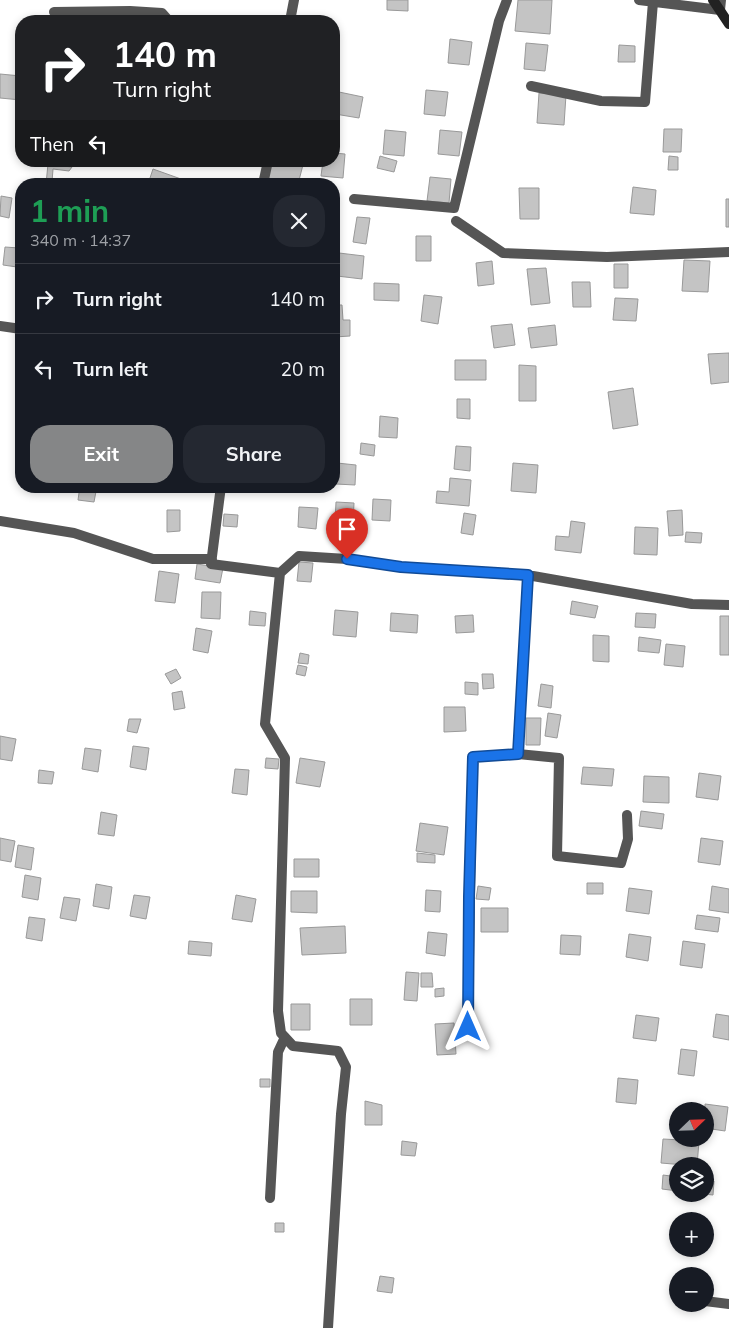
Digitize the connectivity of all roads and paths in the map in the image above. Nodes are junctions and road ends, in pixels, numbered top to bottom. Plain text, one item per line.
1 (294, 0) edge
2 (507, 0) edge
3 (639, 0) edge
4 (713, 0) edge
5 (652, 2) junction
6 (720, 5) edge
7 (54, 12) dead end
8 (164, 15) edge
9 (291, 15) edge
10 (729, 24) edge
11 (531, 86) dead end
12 (354, 199) dead end
13 (456, 221) dead end
14 (729, 252) edge
15 (0, 326) edge
16 (15, 328) edge
17 (220, 493) edge
18 (0, 521) edge
19 (212, 559) junction
20 (280, 573) junction
21 (528, 575) junction
22 (729, 605) edge
23 (518, 754) junction
24 (626, 814) dead end
25 (468, 1027) dead end
26 (285, 1037) junction
27 (270, 1198) dead end
28 (714, 1302) edge
29 (729, 1304) edge
30 (328, 1328) edge

1 - 9 street
2 - 12 street
3 - 5 street
4 - 6 main road
5 - 6 street
5 - 11 street
6 - 10 main road
7 - 8 street
13 - 14 street
15 - 16 street
17 - 19 street
18 - 19 street
19 - 20 street
20 - 21 street
20 - 26 street
21 - 22 street
21 - 23 street
23 - 24 street
23 - 25 street
26 - 27 street
26 - 30 street
28 - 29 street

